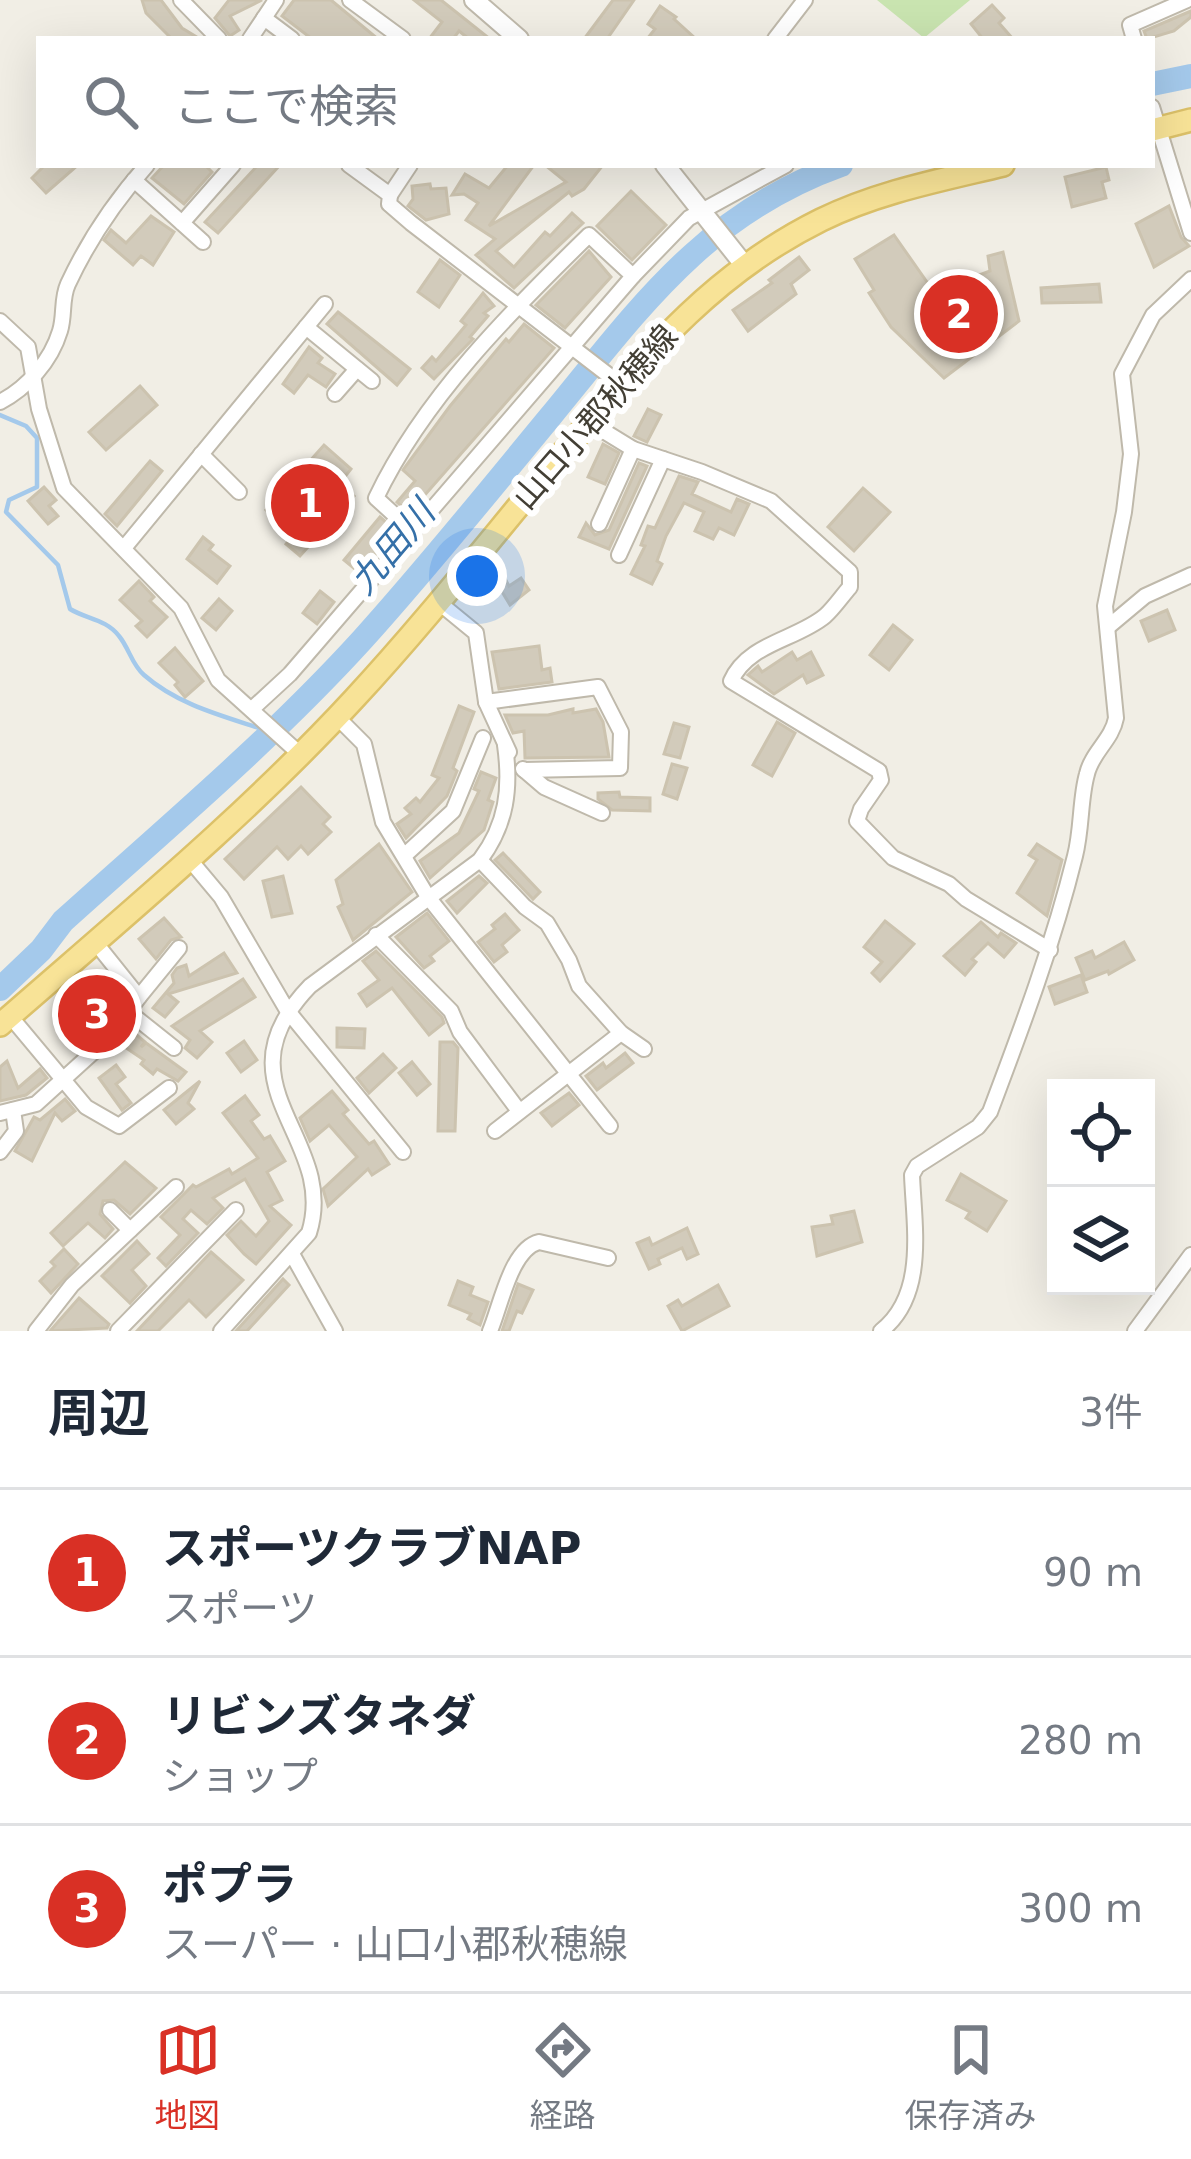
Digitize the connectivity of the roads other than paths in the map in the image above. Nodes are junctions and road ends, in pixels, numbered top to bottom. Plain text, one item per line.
1 (181, 0) edge
2 (277, 0) edge
3 (350, 0) edge
4 (805, 0) edge
5 (1187, 0) edge
6 (476, 1) edge
7 (264, 18) junction
8 (507, 35) edge
9 (216, 36) edge
10 (252, 36) edge
11 (288, 36) edge
12 (399, 36) edge
13 (777, 36) edge
14 (1133, 36) edge
15 (1155, 120) edge
16 (1191, 120) edge
17 (1155, 123) edge
18 (144, 168) edge
19 (230, 168) edge
20 (353, 168) edge
21 (408, 168) edge
22 (671, 168) edge
23 (781, 168) edge
24 (992, 168) edge
25 (134, 180) junction
26 (390, 195) junction
27 (703, 211) junction
28 (182, 223) junction
29 (1191, 233) edge
30 (203, 242) dead end
31 (738, 258) junction
32 (633, 276) junction
33 (1191, 279) edge
34 (519, 303) junction
35 (325, 304) dead end
36 (0, 321) edge
37 (306, 327) junction
38 (573, 346) junction
39 (357, 369) junction
40 (34, 374) junction
41 (615, 380) junction
42 (373, 381) dead end
43 (335, 394) dead end
44 (0, 402) edge
45 (590, 422) junction
46 (633, 449) junction
47 (201, 454) junction
48 (663, 459) junction
49 (239, 492) dead end
50 (599, 524) dead end
51 (411, 530) junction
52 (124, 548) junction
53 (619, 555) dead end
54 (1191, 575) edge
55 (437, 601) junction
56 (1108, 627) junction
57 (486, 702) junction
58 (256, 712) junction
59 (337, 717) junction
60 (483, 738) dead end
61 (505, 745) junction
62 (296, 750) junction
63 (524, 770) junction
64 (602, 813) dead end
65 (405, 855) junction
66 (190, 860) junction
67 (480, 860) junction
68 (428, 897) junction
69 (376, 935) junction
70 (95, 942) junction
71 (179, 948) dead end
72 (1050, 950) junction
73 (140, 997) junction
74 (287, 1010) junction
75 (130, 1013) junction
76 (5, 1020) edge
77 (621, 1033) junction
78 (175, 1048) dead end
79 (644, 1048) dead end
80 (570, 1074) junction
81 (61, 1079) junction
82 (170, 1088) dead end
83 (7, 1111) edge
84 (519, 1111) junction
85 (610, 1126) dead end
86 (495, 1131) dead end
87 (0, 1152) edge
88 (403, 1152) dead end
89 (176, 1187) dead end
90 (110, 1210) dead end
91 (236, 1210) dead end
92 (130, 1230) junction
93 (292, 1254) junction
94 (1191, 1255) edge
95 (608, 1258) dead end
96 (36, 1331) edge
97 (118, 1331) edge
98 (221, 1331) edge
99 (335, 1331) edge
100 (490, 1331) edge
101 (881, 1331) edge
102 (1135, 1331) edge

1 - 9 street
2 - 7 street
3 - 12 street
4 - 13 street
5 - 14 street
6 - 8 street
7 - 10 street
7 - 11 street
15 - 16 main road
17 - 29 street
18 - 25 street
19 - 28 street
20 - 26 street
21 - 26 street
22 - 27 street
23 - 27 street
24 - 31 main road, 山口小郡秋穂線
25 - 28 street
25 - 40 street
26 - 34 street
27 - 31 street
27 - 32 street
28 - 30 street
31 - 41 main road, 山口小郡秋穂線
32 - 34 street
32 - 38 street
33 - 56 street
34 - 38 street
34 - 51 street
35 - 37 street
36 - 40 street
37 - 39 street
37 - 47 street
38 - 41 street
38 - 51 street
39 - 42 street
39 - 43 street
40 - 44 street
40 - 52 street
41 - 45 main road, 山口小郡秋穂線
45 - 46 street
45 - 55 main road, 山口小郡秋穂線
46 - 48 street
46 - 50 street
47 - 49 street
47 - 52 street
48 - 53 street
48 - 72 street
51 - 58 street
52 - 58 street
54 - 56 street
55 - 57 street
55 - 59 main road, 山口小郡秋穂線
56 - 72 street
57 - 61 street
57 - 63 street
58 - 62 street
59 - 62 main road, 山口小郡秋穂線
59 - 65 street
60 - 65 street
61 - 63 street
61 - 67 street
62 - 66 main road, 山口小郡秋穂線
63 - 64 street
65 - 68 street
66 - 70 main road, 山口小郡秋穂線
66 - 74 street
67 - 68 street
67 - 77 street
68 - 69 street
68 - 80 street
69 - 74 street
69 - 84 street
70 - 73 street
70 - 76 main road, 山口小郡秋穂線
71 - 73 street
72 - 101 street
73 - 75 street
74 - 88 street
74 - 93 street
75 - 78 street
75 - 81 street
76 - 81 street
77 - 79 street
77 - 80 street
80 - 84 street
80 - 85 street
81 - 82 street
81 - 83 street
83 - 87 street
84 - 86 street
89 - 92 street
90 - 92 street
91 - 97 street
92 - 96 street
93 - 98 street
93 - 99 street
94 - 102 street
95 - 100 street

